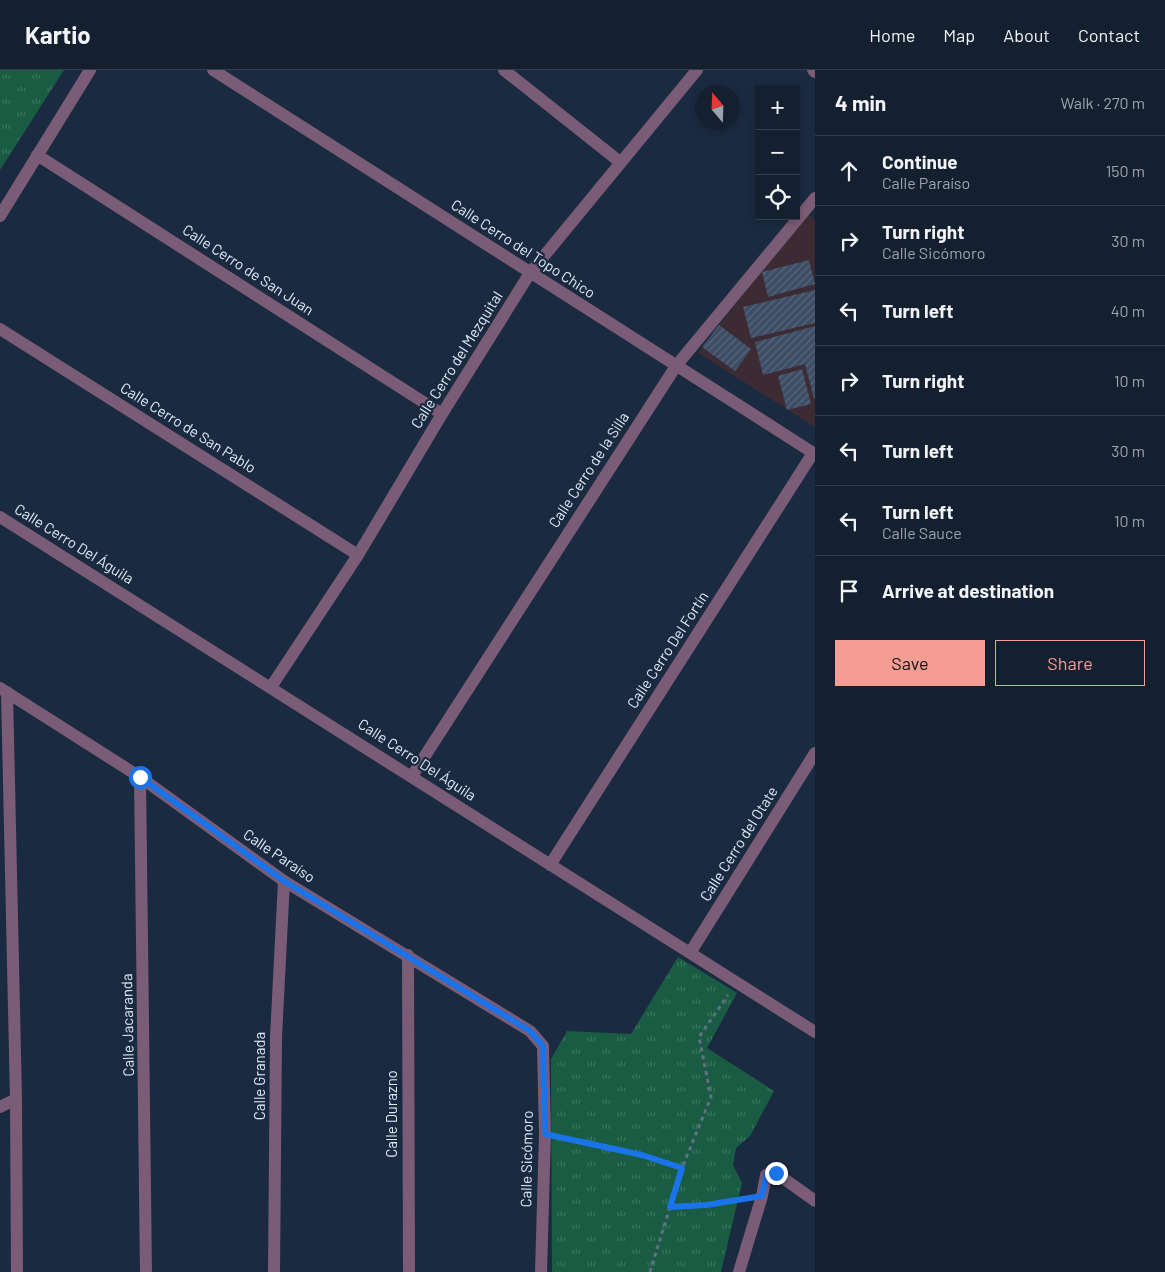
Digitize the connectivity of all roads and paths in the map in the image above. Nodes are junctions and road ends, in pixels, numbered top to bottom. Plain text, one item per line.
1 (90, 70) edge
2 (213, 70) edge
3 (504, 70) edge
4 (697, 70) edge
5 (37, 155) junction
6 (620, 162) junction
7 (815, 198) edge
8 (0, 216) edge
9 (530, 273) junction
10 (0, 329) edge
11 (676, 366) junction
12 (442, 414) junction
13 (814, 454) edge
14 (0, 517) edge
15 (358, 555) junction
16 (271, 687) junction
17 (3, 690) edge
18 (815, 753) edge
19 (412, 776) junction
20 (140, 777) junction
21 (550, 865) junction
22 (284, 881) junction
23 (690, 953) junction
24 (408, 955) junction
25 (736, 982) junction
26 (815, 1032) edge
27 (543, 1046) joint
28 (16, 1099) junction
29 (0, 1107) edge
30 (545, 1134) junction
31 (682, 1168) junction
32 (762, 1196) junction
33 (815, 1201) edge
34 (670, 1207) junction
35 (17, 1272) edge
36 (146, 1272) edge
37 (274, 1272) edge
38 (408, 1272) edge
39 (541, 1272) edge
40 (650, 1272) edge
41 (739, 1272) edge

1 - 5 street
2 - 9 street, Calle Cerro del Topo Chico
3 - 6 street
4 - 6 street, Calle Cerro del Mezquital
5 - 8 street
5 - 12 street, Calle Cerro de San Juan
6 - 9 street, Calle Cerro del Mezquital
7 - 11 street, Calle Cerro de la Silla
9 - 11 street, Calle Cerro del Topo Chico
9 - 12 street, Calle Cerro del Mezquital
10 - 15 street, Calle Cerro de San Pablo
11 - 13 street, Calle Cerro del Topo Chico
11 - 19 street, Calle Cerro de la Silla
12 - 15 street, Calle Cerro del Mezquital
13 - 21 street, Calle Cerro Del Fortín
14 - 16 street, Calle Cerro Del Águila
15 - 16 street, Calle Cerro del Mezquital
16 - 19 street, Calle Cerro Del Águila
17 - 20 street, Calle Paraíso
17 - 28 street
18 - 23 street, Calle Cerro del Otate
19 - 21 street, Calle Cerro Del Águila
20 - 22 street, Calle Paraíso
20 - 36 street, Calle Jacaranda
21 - 23 street, Calle Cerro Del Águila
22 - 24 street, Calle Paraíso
22 - 37 street, Calle Granada
23 - 25 street, Calle Cerro Del Águila
24 - 27 street, Calle Paraíso
24 - 38 street, Calle Durazno
25 - 26 street, Calle Cerro Del Águila
25 - 31 path
27 - 30 street, Calle Sicómoro
28 - 29 street
28 - 35 street
30 - 31 path
30 - 39 street, Calle Sicómoro
31 - 34 path
32 - 33 street
32 - 34 path
32 - 41 street
34 - 40 path

